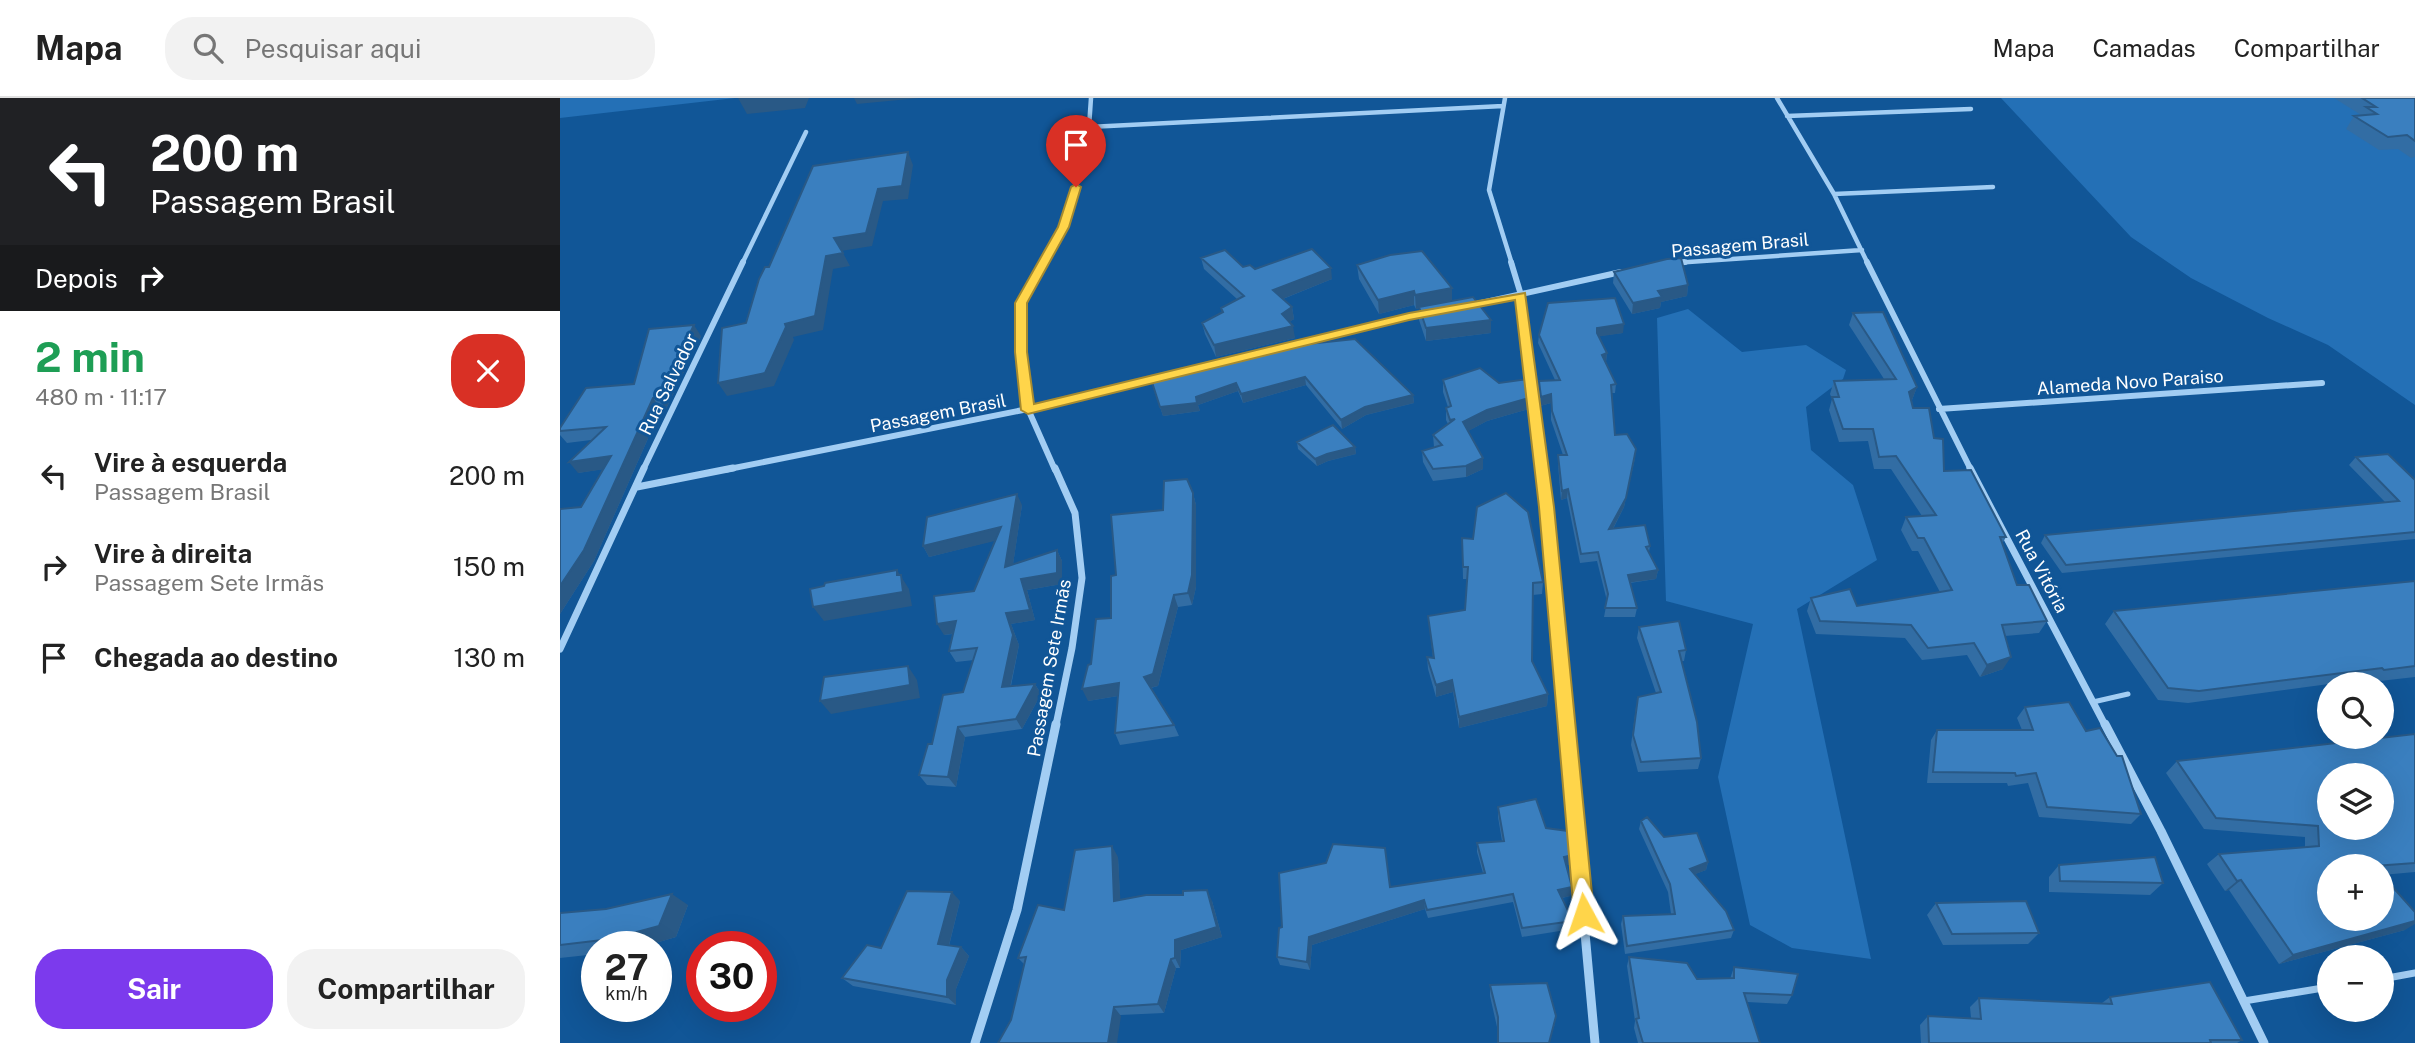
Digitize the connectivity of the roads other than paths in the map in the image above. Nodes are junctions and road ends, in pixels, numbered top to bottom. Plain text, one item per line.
1 (1091, 98) edge
2 (1777, 98) edge
3 (1504, 102) edge
4 (1971, 109) dead end
5 (1787, 116) junction
6 (1089, 127) junction
7 (806, 132) dead end
8 (1993, 187) dead end
9 (1834, 194) junction
10 (1862, 250) junction
11 (1661, 265) edge
12 (1635, 268) edge
13 (1521, 295) junction
14 (1469, 306) edge
15 (1432, 312) edge
16 (1290, 345) edge
17 (1238, 358) edge
18 (1172, 374) edge
19 (1159, 377) edge
20 (2322, 383) dead end
21 (1939, 409) junction
22 (1028, 410) junction
23 (637, 488) junction
24 (560, 649) edge
25 (2128, 694) dead end
26 (2092, 702) junction
27 (2415, 973) edge
28 (2394, 977) edge
29 (2317, 989) edge
30 (2244, 1001) junction
31 (975, 1043) edge
32 (1595, 1043) edge
33 (2264, 1043) edge

1 - 6 street, Passagem Sete Irmãs
2 - 5 street, Rua Vitória
3 - 6 street
3 - 13 street
4 - 5 street
5 - 9 street, Rua Vitória
6 - 22 street, Passagem Sete Irmãs
7 - 23 street, Rua Salvador
8 - 9 street
9 - 10 street, Rua Vitória
10 - 11 street, Passagem Brasil
10 - 21 street, Rua Vitória
12 - 13 street
13 - 14 street
13 - 32 street
15 - 16 street
17 - 18 street
19 - 22 street, Passagem Brasil
20 - 21 street, Alameda Novo Paraiso
21 - 26 street, Rua Vitória
22 - 23 street, Passagem Brasil
22 - 31 street, Passagem Sete Irmãs
23 - 24 street, Rua Salvador
25 - 26 lane
26 - 30 street, Rua Vitória
27 - 28 lane
29 - 30 lane
30 - 33 street, Rua Vitória

